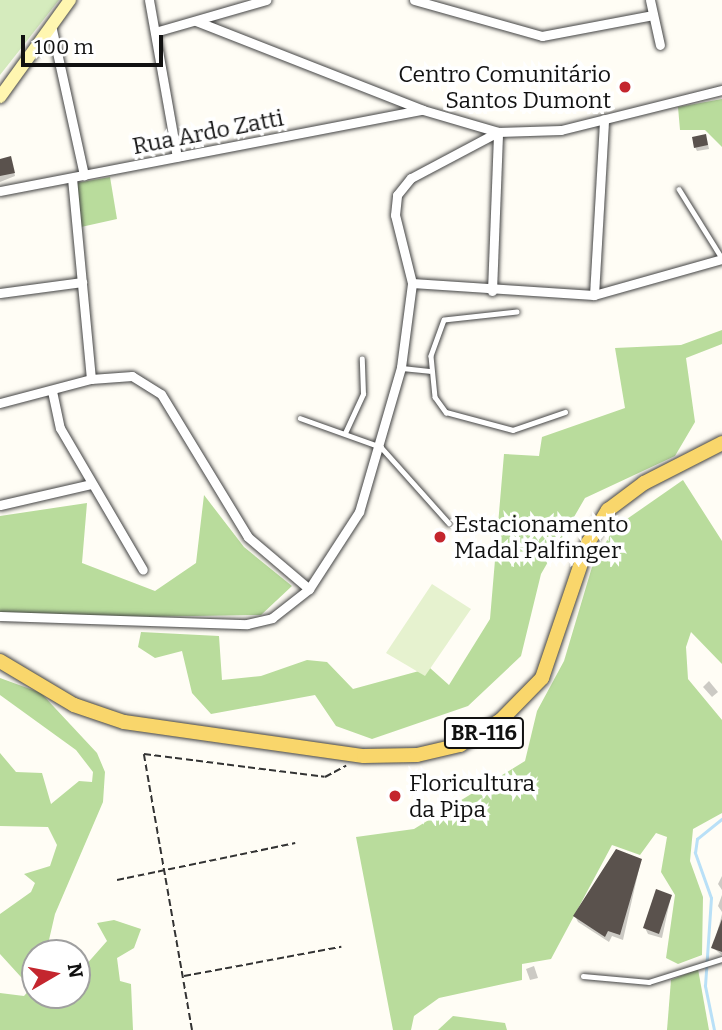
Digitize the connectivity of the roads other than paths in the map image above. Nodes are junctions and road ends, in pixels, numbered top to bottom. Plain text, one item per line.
1 (70, 0) edge
2 (149, 0) edge
3 (266, 0) edge
4 (414, 0) edge
5 (650, 0) edge
6 (442, 3) edge
7 (653, 15) junction
8 (196, 22) junction
9 (51, 25) junction
10 (155, 32) junction
11 (660, 45) dead end
12 (722, 90) edge
13 (0, 97) edge
14 (423, 110) junction
15 (604, 119) junction
16 (498, 132) junction
17 (177, 157) junction
18 (84, 175) junction
19 (72, 178) junction
20 (679, 188) dead end
21 (0, 191) edge
22 (722, 258) edge
23 (82, 282) junction
24 (412, 283) junction
25 (492, 291) junction
26 (0, 293) edge
27 (594, 295) junction
28 (517, 312) dead end
29 (362, 359) dead end
30 (401, 368) junction
31 (429, 371) junction
32 (91, 379) junction
33 (52, 391) junction
34 (0, 403) edge
35 (565, 412) dead end
36 (300, 418) dead end
37 (345, 433) junction
38 (722, 443) edge
39 (381, 447) junction
40 (91, 484) junction
41 (0, 505) edge
42 (449, 523) dead end
43 (143, 570) dead end
44 (309, 589) junction
45 (0, 616) edge
46 (0, 661) edge
47 (722, 959) edge
48 (583, 976) dead end

1 - 9 street
2 - 10 street
3 - 8 street
4 - 6 street
5 - 7 street
6 - 7 street
7 - 11 street
8 - 10 street
8 - 14 street
9 - 13 street
9 - 18 street
10 - 17 street
12 - 15 street
14 - 16 street
14 - 17 street, Rua Ardo Zatti
15 - 16 street
15 - 27 street
16 - 24 street
16 - 25 street
17 - 18 street, Rua Ardo Zatti
18 - 19 street, Rua Ardo Zatti
19 - 21 street, Rua Ardo Zatti
19 - 23 street
20 - 22 lane
22 - 27 street
23 - 26 street
23 - 32 street
24 - 25 street
24 - 30 street
25 - 27 street
28 - 31 lane
29 - 37 lane
30 - 31 lane
30 - 39 street
31 - 35 lane
32 - 33 street
32 - 44 street
33 - 34 street
33 - 40 street
36 - 37 lane
37 - 39 lane
38 - 46 main road, BR-116
39 - 42 lane
39 - 44 street
40 - 41 street
40 - 43 street
44 - 45 street
47 - 48 lane

